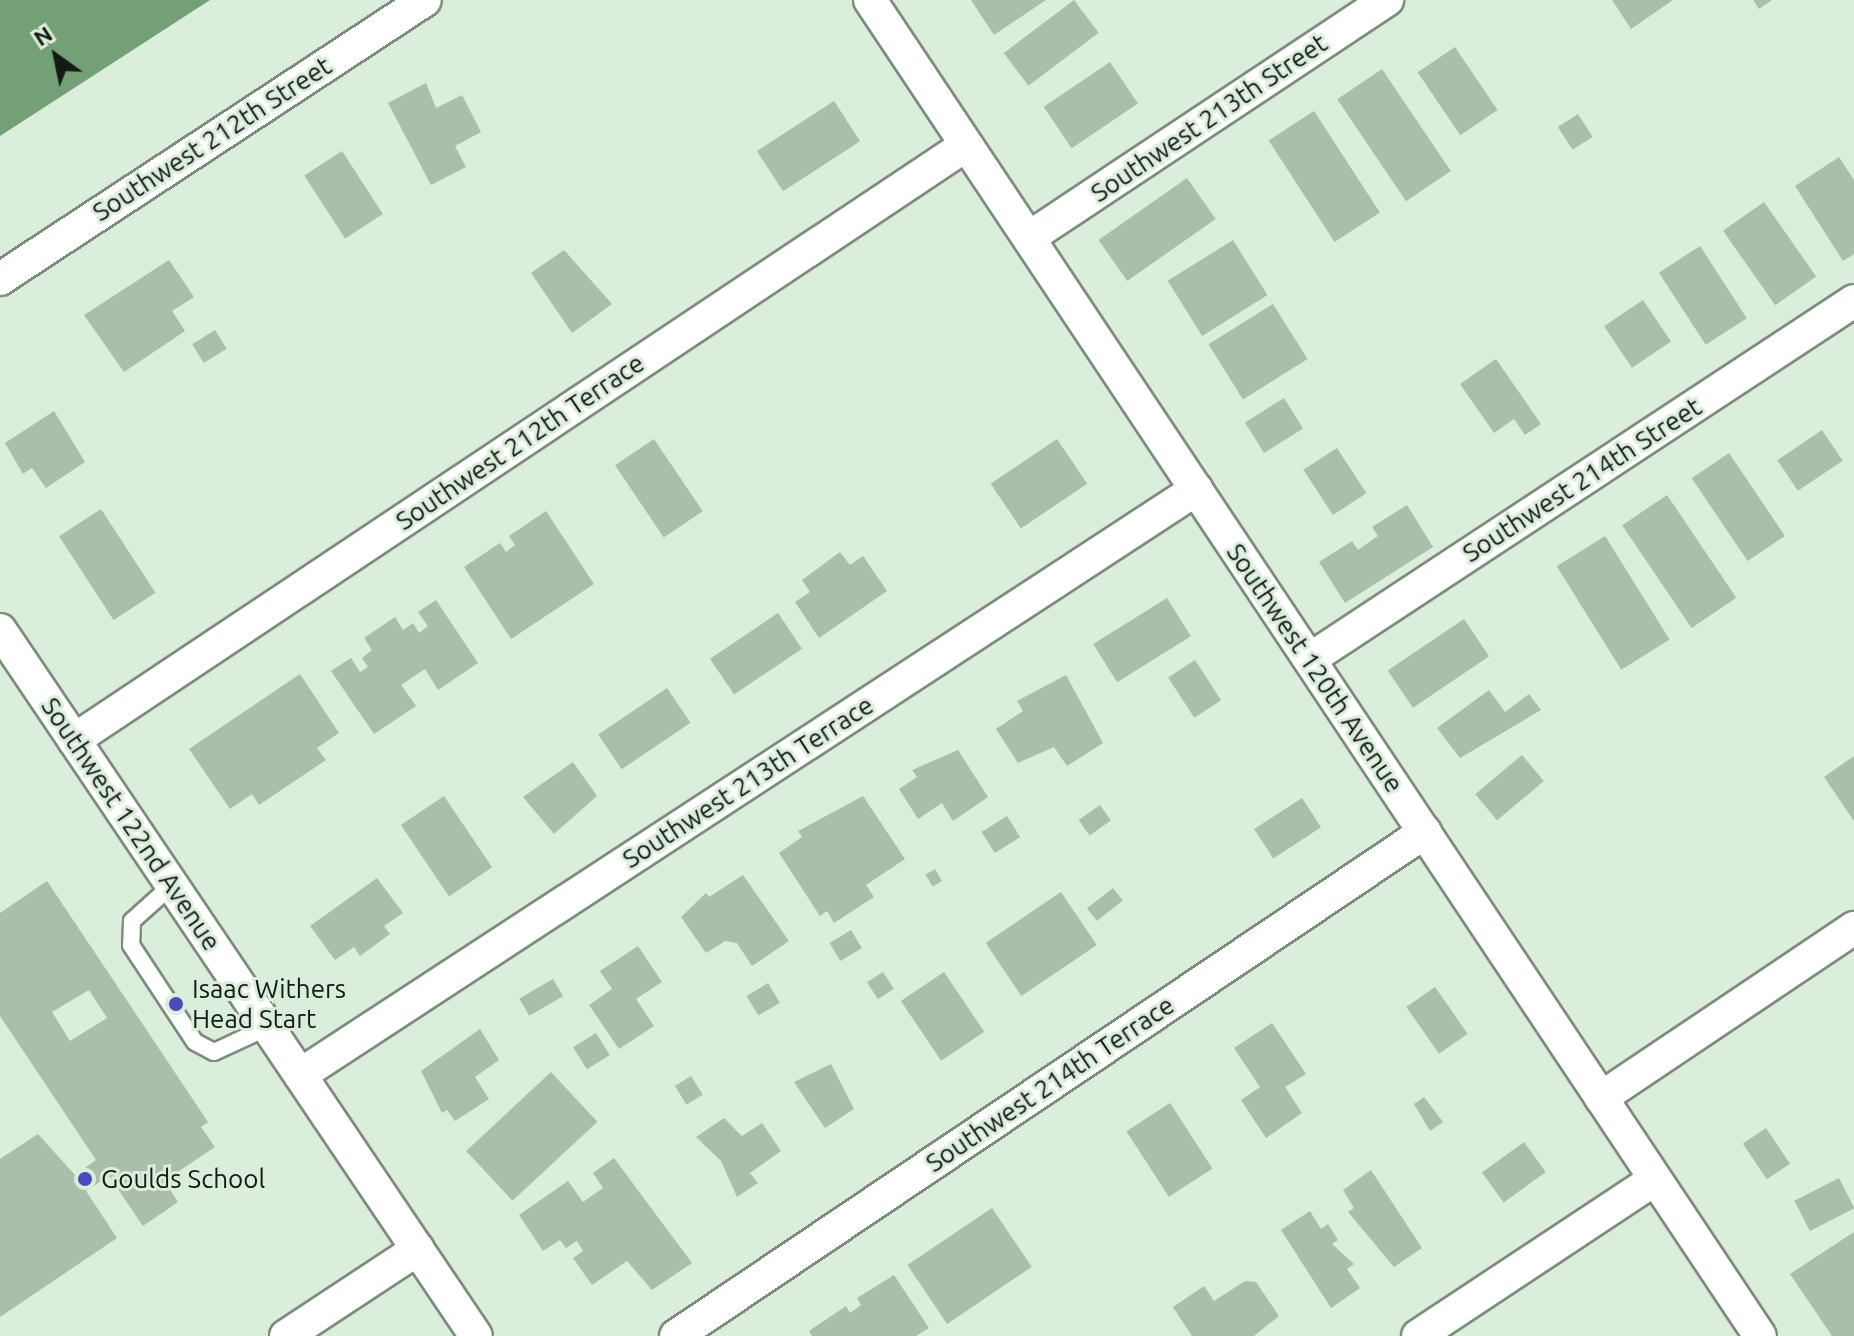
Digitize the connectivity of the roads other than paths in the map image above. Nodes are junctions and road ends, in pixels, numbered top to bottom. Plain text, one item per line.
1 (425, 0) edge
2 (870, 0) edge
3 (1387, 0) edge
4 (966, 145) junction
5 (1030, 237) junction
6 (0, 279) edge
7 (1854, 301) edge
8 (1197, 489) junction
9 (0, 630) edge
10 (1310, 659) junction
11 (74, 740) junction
12 (1425, 832) junction
13 (172, 885) junction
14 (1854, 928) edge
15 (268, 1027) junction
16 (300, 1075) junction
17 (1601, 1098) junction
18 (1654, 1180) junction
19 (418, 1249) junction
20 (286, 1336) edge
21 (476, 1336) edge
22 (676, 1336) edge
23 (1418, 1336) edge
24 (1760, 1336) edge

1 - 6 street, Southwest 212th Street
2 - 4 street, Southwest 120th Avenue
3 - 5 street, Southwest 213th Street
4 - 5 street, Southwest 120th Avenue
4 - 11 street, Southwest 212th Terrace
5 - 8 street, Southwest 120th Avenue
7 - 10 street, Southwest 214th Street
8 - 10 street, Southwest 120th Avenue
8 - 16 street, Southwest 213th Terrace
9 - 11 street, Southwest 122nd Avenue
10 - 12 street, Southwest 120th Avenue
11 - 13 street, Southwest 122nd Avenue
12 - 17 street, Southwest 120th Avenue
12 - 22 street, Southwest 214th Terrace
13 - 15 street, Southwest 122nd Avenue
13 - 15 lane
14 - 17 street
15 - 16 street, Southwest 122nd Avenue
16 - 19 street, Southwest 122nd Avenue
17 - 18 street, Southwest 120th Avenue
18 - 23 street
18 - 24 street, Southwest 120th Avenue
19 - 20 street
19 - 21 street, Southwest 122nd Avenue

